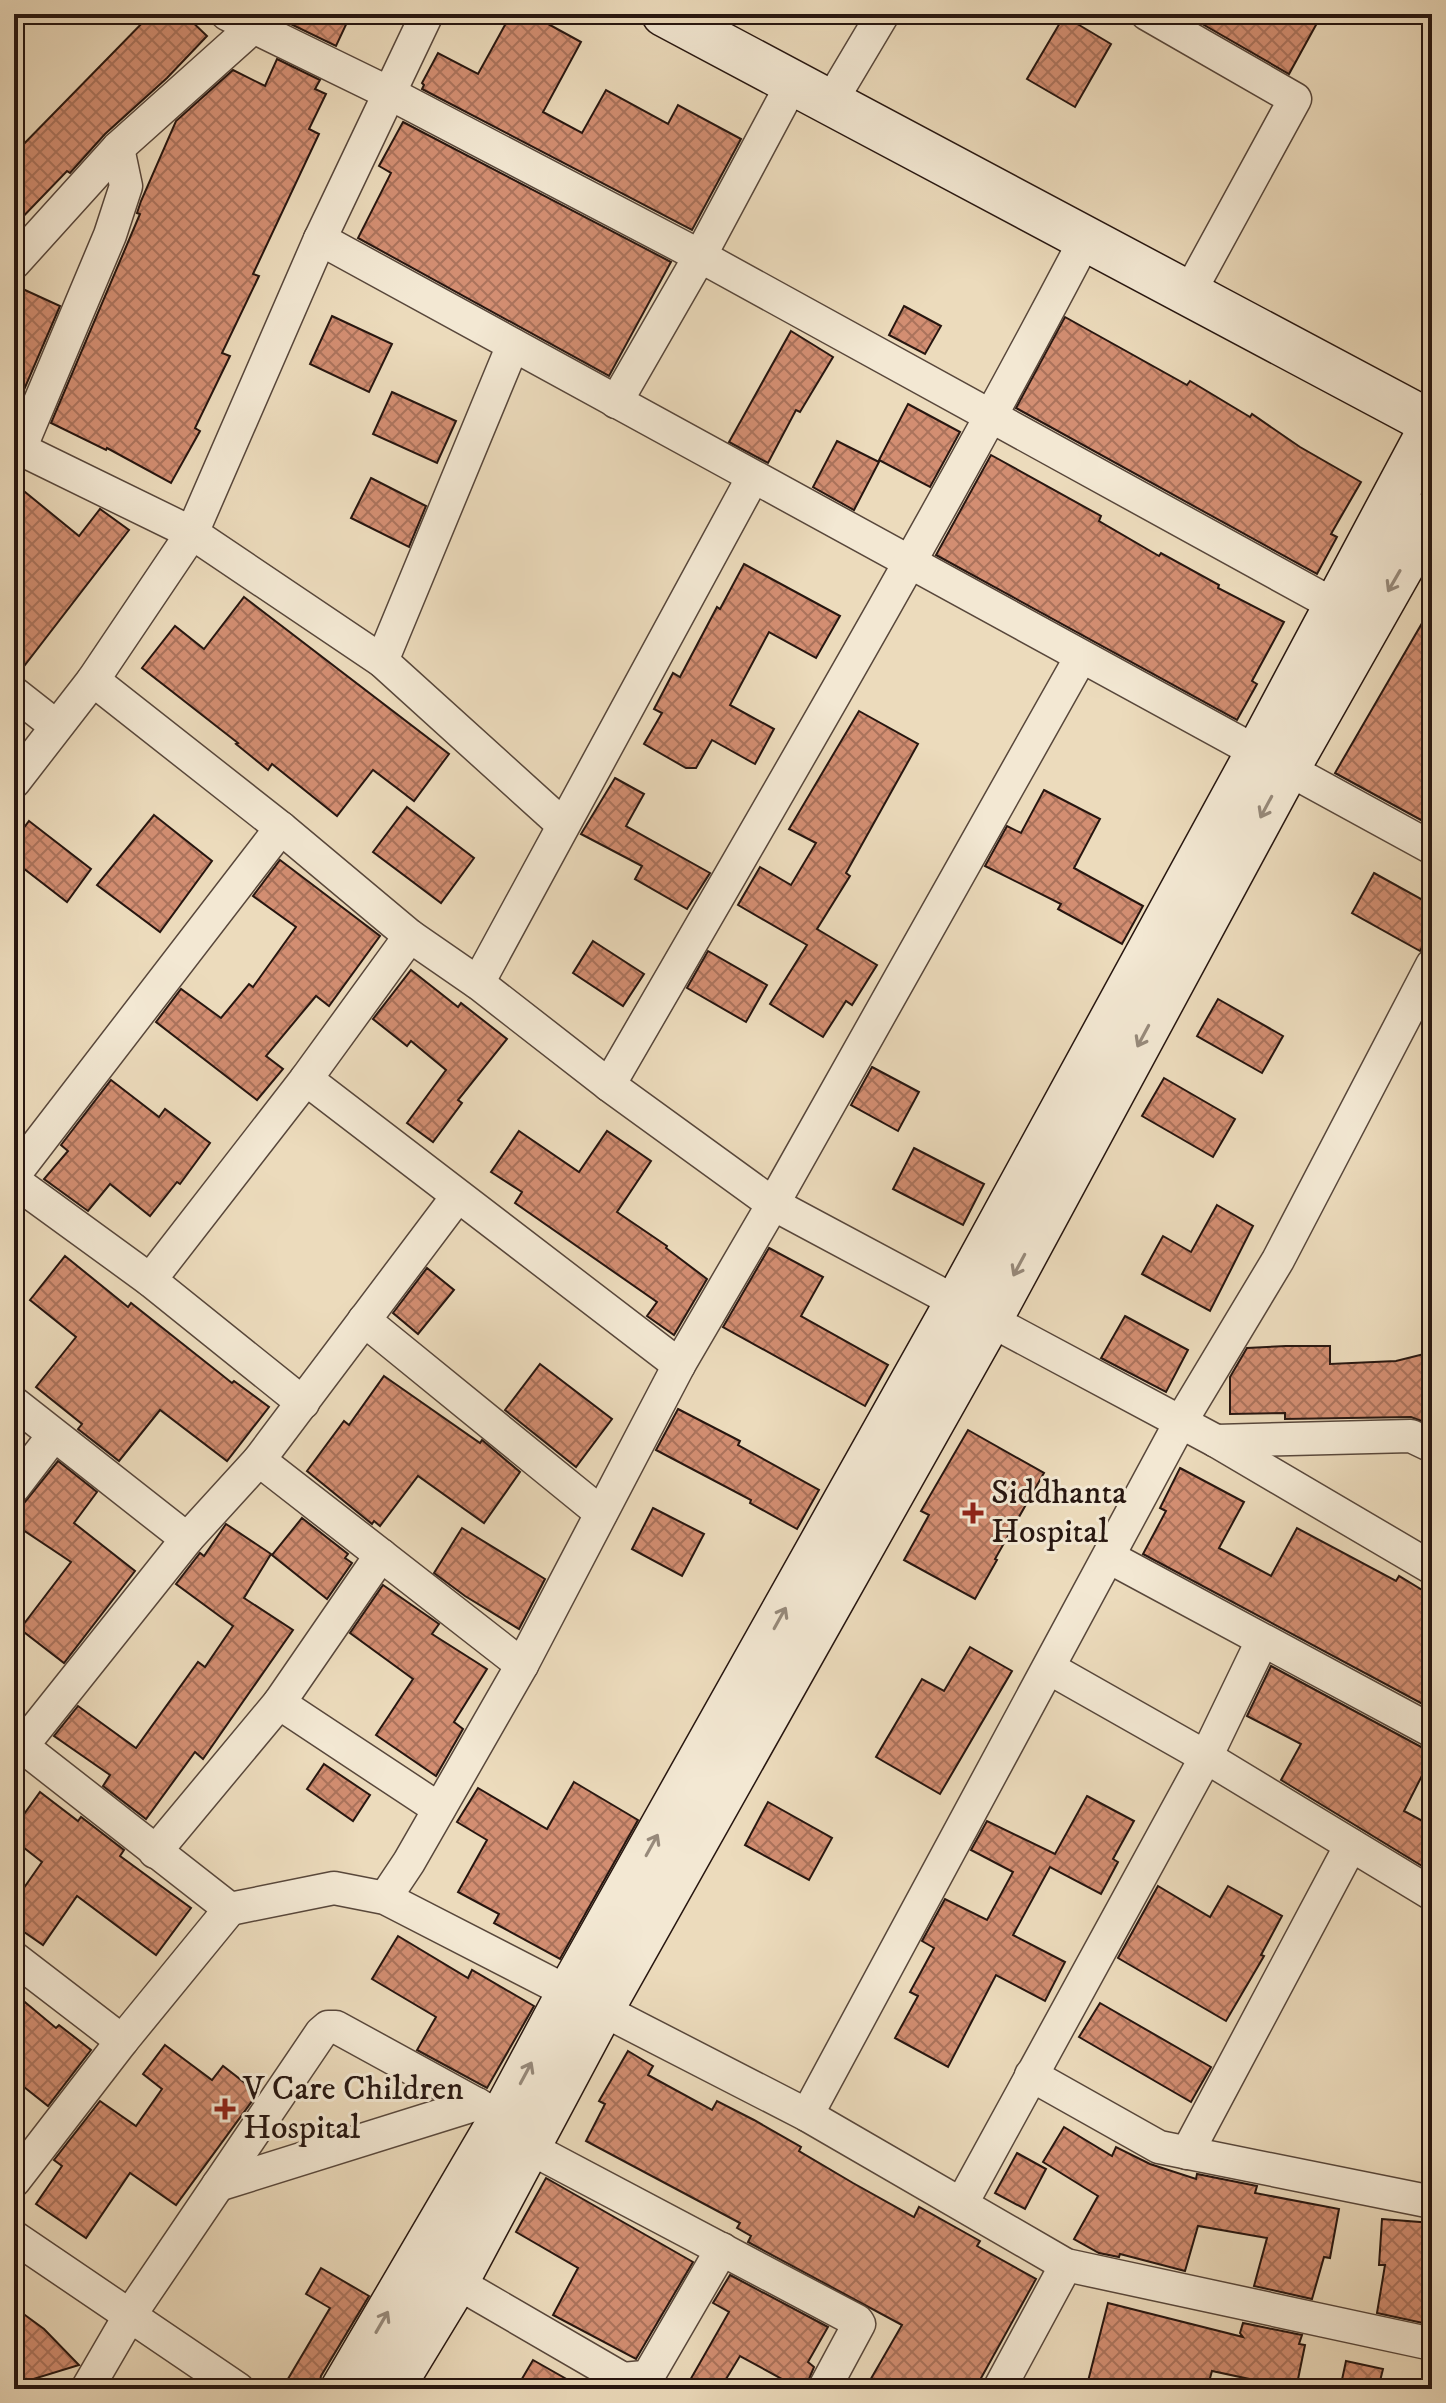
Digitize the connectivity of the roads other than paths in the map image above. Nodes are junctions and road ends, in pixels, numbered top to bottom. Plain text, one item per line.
1 (427, 14) edge
2 (664, 14) edge
3 (883, 14) edge
4 (1147, 14) edge
5 (240, 21) edge
6 (389, 93) junction
7 (811, 94) junction
8 (118, 148) junction
9 (1086, 238) junction
10 (320, 239) junction
11 (700, 256) junction
12 (14, 263) edge
13 (1189, 293) junction
14 (513, 345) junction
15 (616, 402) junction
16 (993, 415) junction
17 (1428, 428) edge
18 (17, 447) edge
19 (753, 477) junction
20 (1432, 513) edge
21 (192, 533) junction
22 (911, 563) junction
23 (1336, 606) junction
24 (1081, 657) junction
25 (382, 661) junction
26 (93, 680) junction
27 (14, 693) edge
28 (56, 726) junction
29 (1272, 762) junction
30 (14, 782) edge
31 (562, 824) junction
32 (281, 828) junction
33 (1432, 848) edge
34 (410, 936) junction
35 (1432, 965) edge
36 (478, 983) junction
37 (306, 1079) junction
38 (609, 1085) junction
39 (14, 1178) edge
40 (457, 1197) junction
41 (773, 1204) junction
42 (150, 1280) junction
43 (974, 1310) junction
44 (364, 1320) junction
45 (679, 1365) junction
46 (14, 1403) edge
47 (303, 1403) junction
48 (1180, 1423) junction
49 (53, 1436) junction
50 (1216, 1441) junction
51 (1432, 1446) edge
52 (259, 1460) junction
53 (14, 1487) edge
54 (601, 1513) junction
55 (187, 1539) junction
56 (381, 1555) junction
57 (1109, 1557) junction
58 (1432, 1568) edge
59 (1262, 1641) junction
60 (522, 1665) junction
61 (1049, 1668) junction
62 (279, 1703) junction
63 (1432, 1731) edge
64 (18, 1743) edge
65 (1206, 1757) junction
66 (439, 1809) junction
67 (1351, 1845) junction
68 (155, 1852) junction
69 (1432, 1894) edge
70 (385, 1898) junction
71 (230, 1909) junction
72 (14, 1958) edge
73 (585, 2002) junction
74 (122, 2041) junction
75 (1031, 2075) junction
76 (807, 2115) junction
77 (503, 2123) junction
78 (1187, 2153) junction
79 (14, 2181) edge
80 (218, 2185) junction
81 (1432, 2202) edge
82 (962, 2203) junction
83 (14, 2237) edge
84 (722, 2249) junction
85 (1066, 2265) junction
86 (456, 2282) junction
87 (130, 2315) junction
88 (1432, 2344) edge
89 (620, 2384) edge
90 (87, 2389) edge
91 (238, 2389) edge
92 (343, 2389) edge
93 (391, 2389) edge
94 (824, 2389) edge
95 (999, 2389) edge

1 - 6 street
2 - 7 street
3 - 7 street
4 - 13 street
5 - 6 street
5 - 8 street
6 - 10 street
6 - 11 street
7 - 9 street
7 - 11 street
8 - 12 street
8 - 18 street
9 - 13 street
9 - 16 street
10 - 14 street
10 - 21 street
11 - 15 street
11 - 16 street
13 - 17 street
14 - 15 street
14 - 25 street
15 - 19 street
16 - 22 street
16 - 23 street
17 - 23 street
18 - 21 street
19 - 22 street
19 - 31 street
20 -> 29 street
21 - 25 street
21 - 26 street
22 - 24 street
22 - 38 street
23 - 29 street
24 - 29 street
24 - 41 street
25 - 31 street
26 - 28 street
26 - 32 street
27 - 28 street
28 - 30 street
29 - 33 street
29 - 43 street
31 - 36 street
32 - 34 street
32 - 39 street
34 - 36 street
34 - 37 street
35 - 48 street
36 - 38 street
37 - 40 street
37 - 42 street
38 - 41 street
39 - 42 street
40 - 44 street
40 - 45 street
41 - 43 street
41 - 45 street
42 - 47 street
43 - 48 street
43 - 73 street
44 - 47 street
44 - 54 street
45 - 54 street
46 - 49 street
47 - 52 street
48 - 50 street
48 - 57 street
49 - 53 street
49 - 55 street
50 - 51 street
50 - 58 street
52 - 55 street
52 - 56 street
54 - 60 street
55 - 64 street
56 - 60 street
56 - 62 street
57 - 59 street
57 - 61 street
59 - 63 street
59 - 65 street
60 - 66 street
61 - 65 street
61 - 76 street
62 - 66 street
62 - 68 street
64 - 68 street
65 - 67 street
65 - 75 street
66 - 70 street
67 - 69 street
67 - 78 street
68 - 71 street
70 - 71 street
70 - 73 street
71 - 74 street
72 - 74 street
73 - 76 street
73 - 77 street
74 - 79 street
75 - 78 street
75 - 82 street
76 - 82 street
77 - 80 street
77 - 80 street
77 - 84 street
77 - 86 street
92 -> 77 street
78 - 81 street
80 - 87 street
82 - 85 street
83 - 87 street
84 - 89 street
84 - 94 street
85 - 88 street
85 - 95 street
86 - 89 street
86 - 93 street
87 - 90 street
87 - 91 street

